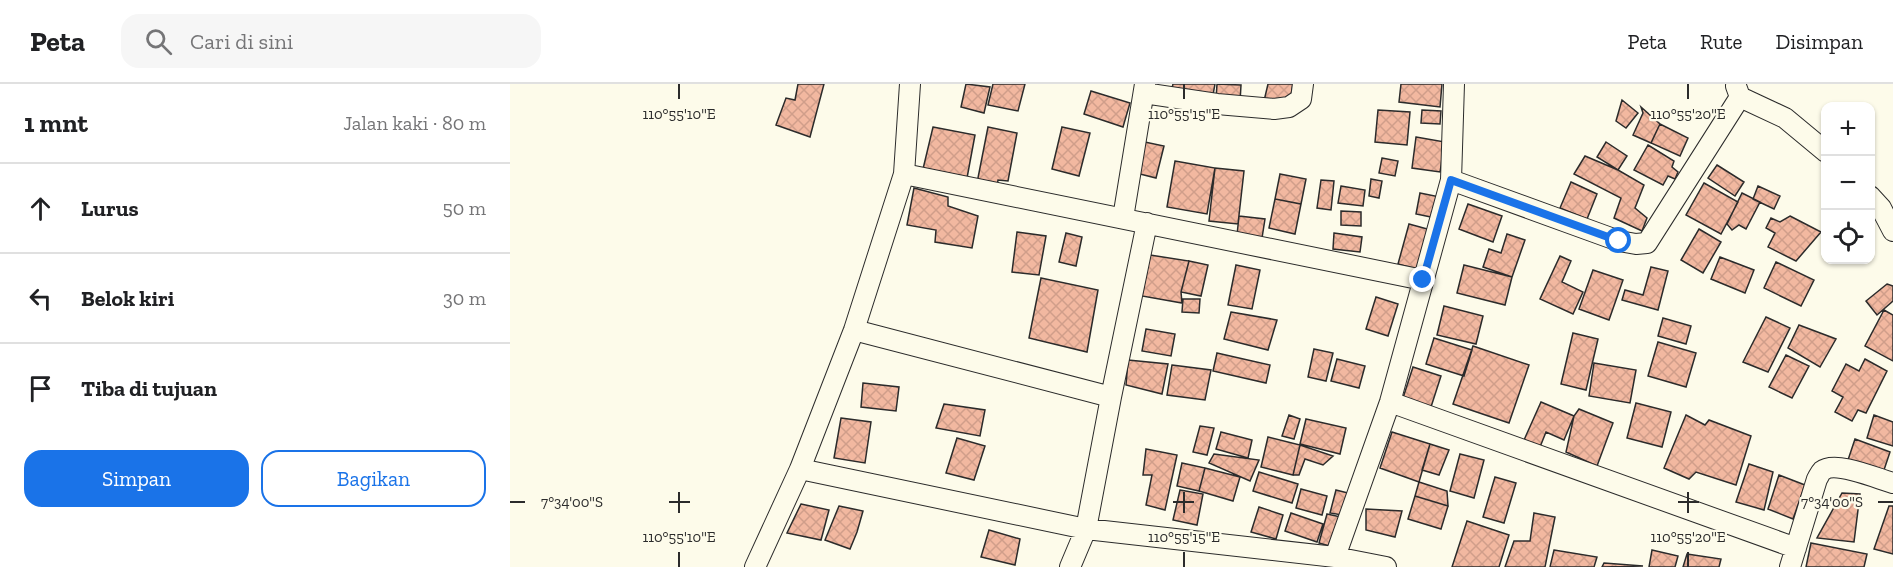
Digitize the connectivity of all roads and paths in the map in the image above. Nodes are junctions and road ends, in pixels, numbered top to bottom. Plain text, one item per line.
1 (910, 84) edge
2 (1303, 84) edge
3 (1454, 84) edge
4 (1145, 88) edge
5 (1738, 90) edge
6 (1821, 148) edge
7 (904, 174) junction
8 (1451, 180) junction
9 (1875, 201) edge
10 (1123, 219) junction
11 (1147, 223) junction
12 (1893, 231) edge
13 (1423, 280) junction
14 (854, 330) junction
15 (1111, 397) junction
16 (1390, 402) junction
17 (800, 469) junction
18 (1893, 483) edge
19 (1086, 529) junction
20 (1796, 548) junction
21 (1335, 556) junction
22 (755, 567) edge
23 (1070, 567) edge
24 (1386, 567) edge
25 (1791, 567) edge

1 - 7 street
2 - 4 street
3 - 8 street
4 - 10 street
5 - 6 street
5 - 8 street
7 - 10 street
7 - 14 street
8 - 13 street
9 - 12 street
10 - 11 street
11 - 13 street
11 - 15 street
13 - 16 street
14 - 15 street
14 - 17 street
15 - 19 street
16 - 20 street
16 - 21 street
17 - 19 street
17 - 22 street
18 - 20 street
19 - 21 street
19 - 23 street
20 - 25 street
21 - 24 street

